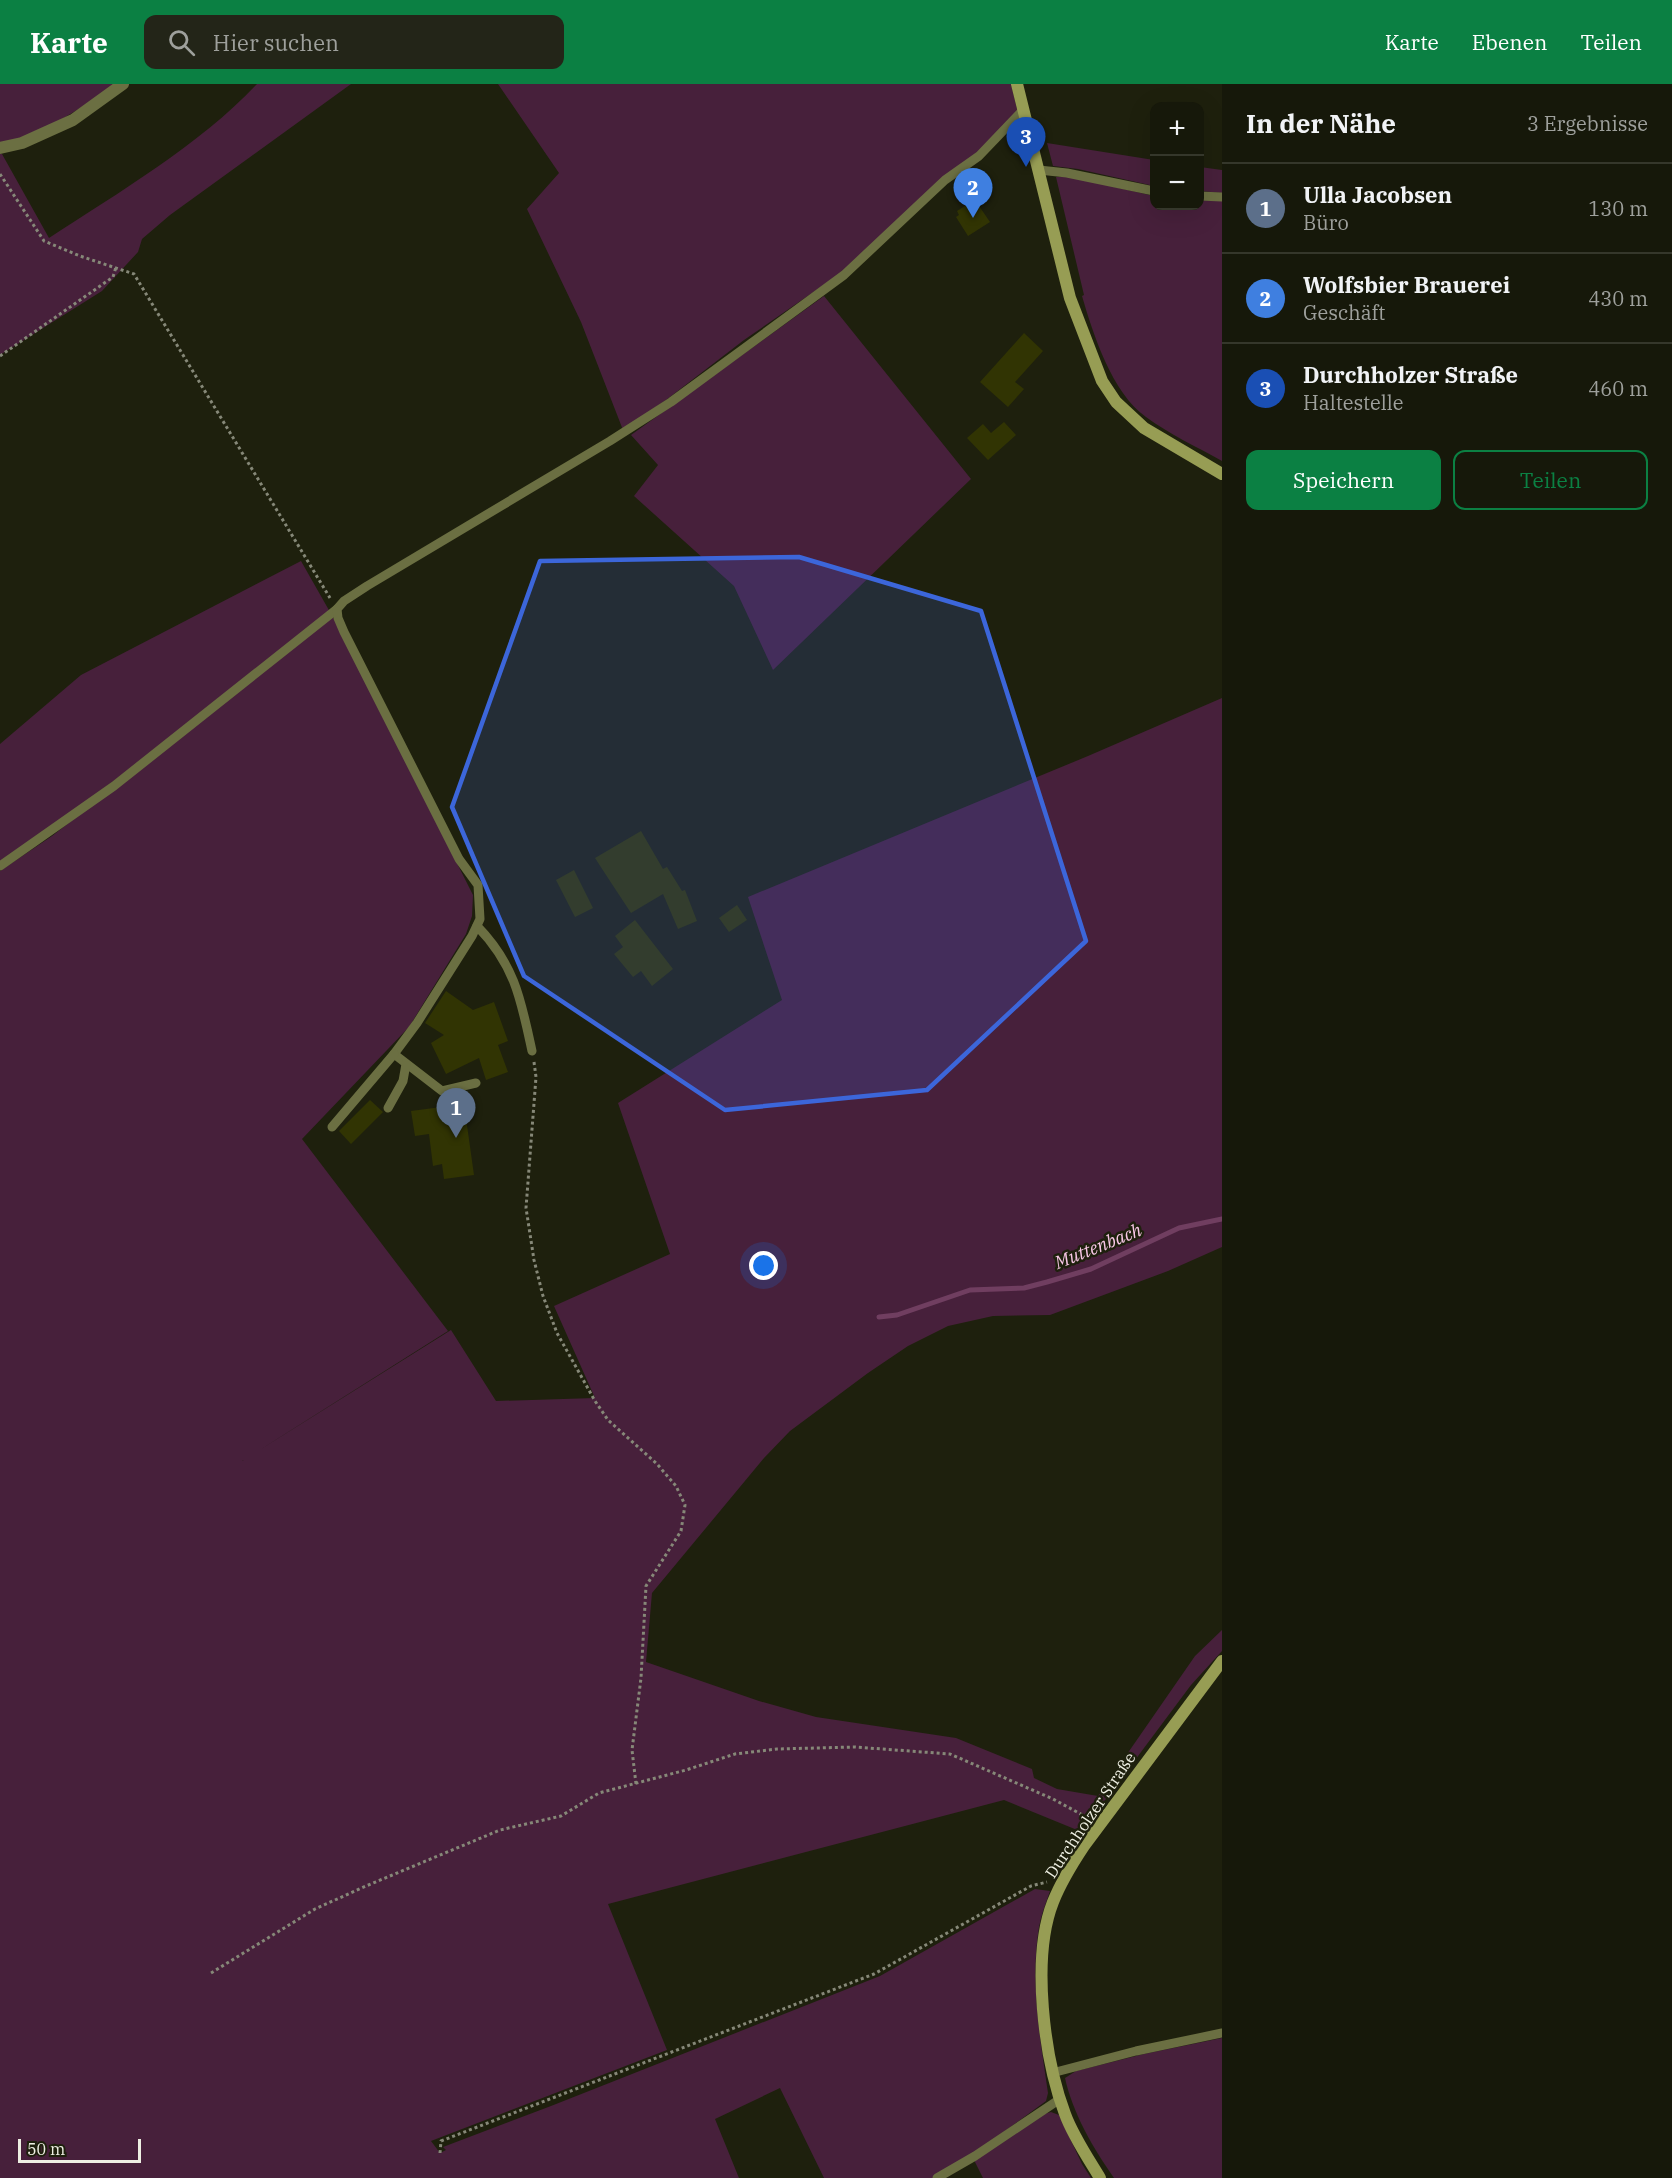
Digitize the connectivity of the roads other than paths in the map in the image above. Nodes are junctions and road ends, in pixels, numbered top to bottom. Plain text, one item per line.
1 (123, 84) edge
2 (1017, 84) edge
3 (1023, 110) junction
4 (0, 148) edge
5 (1039, 170) junction
6 (1150, 190) edge
7 (1204, 196) edge
8 (1222, 197) edge
9 (1222, 474) edge
10 (337, 609) junction
11 (0, 866) edge
12 (477, 926) junction
13 (532, 1051) road end
14 (394, 1054) junction
15 (406, 1064) junction
16 (476, 1083) dead end
17 (388, 1108) dead end
18 (332, 1127) dead end
19 (1222, 1661) edge
20 (1222, 2033) edge
21 (1052, 2073) junction
22 (1060, 2100) junction
23 (937, 2178) edge
24 (1100, 2178) edge

1 - 4 street
2 - 3 main road
3 - 5 main road
3 - 10 lane
5 - 6 lane
5 - 9 main road
7 - 8 lane
10 - 11 lane
10 - 12 lane
12 - 13 lane
12 - 14 lane
14 - 15 lane
14 - 18 lane
15 - 16 lane
15 - 17 lane
19 - 21 main road, Durchholzer Straße
20 - 21 lane
21 - 22 main road, Durchholzer Straße
22 - 23 lane
22 - 24 main road, Durchholzer Straße

